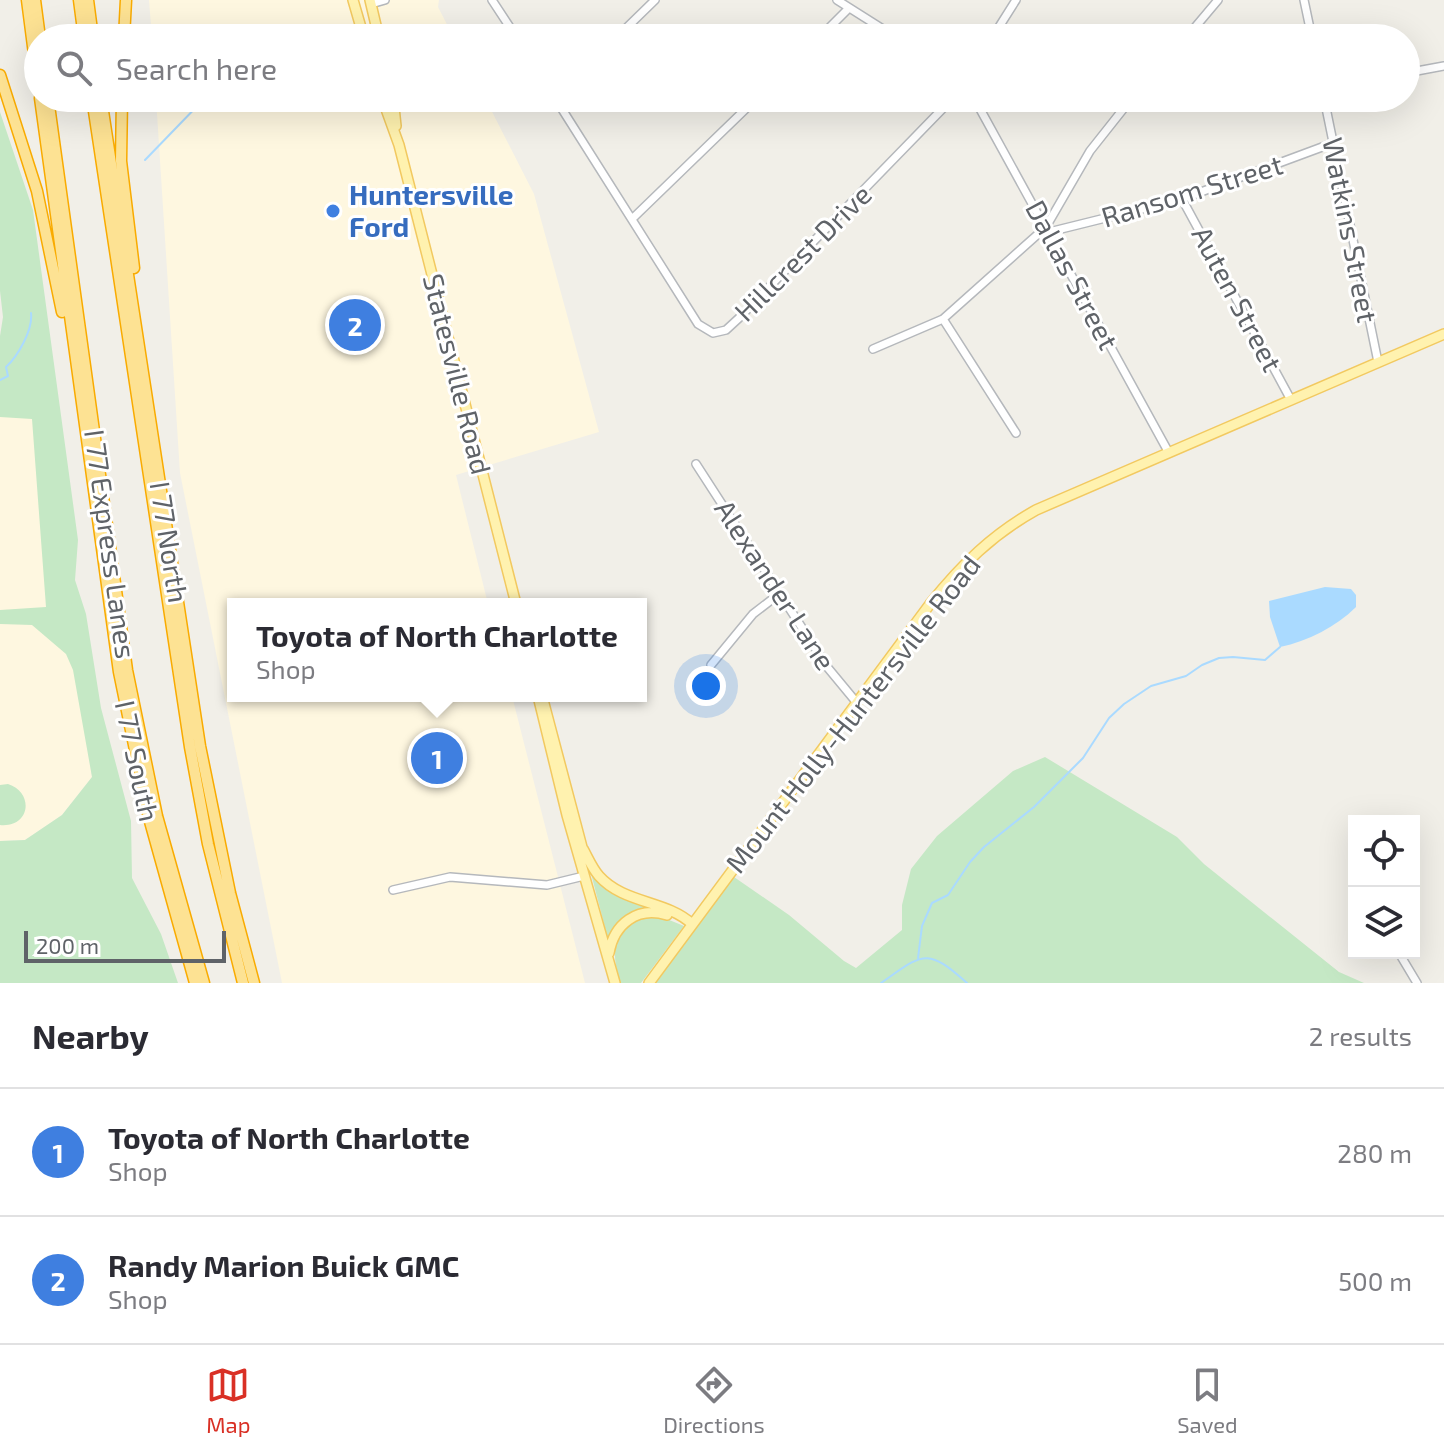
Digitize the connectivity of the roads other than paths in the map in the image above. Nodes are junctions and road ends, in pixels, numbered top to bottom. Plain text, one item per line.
1 (27, 0) edge
2 (35, 0) edge
3 (79, 0) edge
4 (88, 0) edge
5 (126, 0) edge
6 (353, 0) edge
7 (385, 0) edge
8 (492, 0) edge
9 (655, 0) edge
10 (837, 0) edge
11 (1016, 0) edge
12 (1218, 0) edge
13 (1304, 0) edge
14 (370, 2) edge
15 (849, 8) junction
16 (30, 24) edge
17 (38, 24) edge
18 (82, 24) edge
19 (91, 24) edge
20 (125, 24) edge
21 (360, 24) edge
22 (376, 24) edge
23 (508, 24) edge
24 (630, 24) edge
25 (833, 24) edge
26 (875, 24) edge
27 (1001, 24) edge
28 (1198, 24) edge
29 (1309, 24) edge
30 (1444, 66) edge
31 (1420, 70) edge
32 (0, 75) edge
33 (42, 112) edge
34 (50, 112) edge
35 (94, 112) edge
36 (103, 112) edge
37 (122, 112) edge
38 (387, 112) edge
39 (395, 112) edge
40 (564, 112) edge
41 (743, 112) edge
42 (940, 112) edge
43 (982, 112) edge
44 (1121, 112) edge
45 (1327, 112) edge
46 (1333, 143) junction
47 (399, 145) junction
48 (1182, 199) junction
49 (632, 219) junction
50 (1048, 230) junction
51 (943, 319) junction
52 (137, 330) junction
53 (1444, 334) edge
54 (873, 349) dead end
55 (1378, 362) junction
56 (1291, 400) junction
57 (83, 420) junction
58 (1016, 433) dead end
59 (1169, 453) junction
60 (696, 464) dead end
61 (779, 594) junction
62 (514, 598) edge
63 (711, 665) dead end
64 (541, 702) edge
65 (542, 702) edge
66 (857, 703) junction
67 (583, 849) junction
68 (584, 876) junction
69 (393, 890) dead end
70 (597, 917) junction
71 (692, 924) junction
72 (608, 957) junction
73 (1403, 959) edge
74 (195, 983) edge
75 (204, 983) edge
76 (243, 983) edge
77 (254, 983) edge
78 (615, 983) edge
79 (649, 983) edge
80 (1417, 983) edge

1 - 16 highway
2 - 17 highway
3 - 18 highway
4 - 19 highway
5 - 20 highway
6 - 21 main road
7 - 14 street
8 - 23 street
9 - 24 street
10 - 15 street
11 - 27 street
12 - 28 street
13 - 29 street
14 - 22 main road
15 - 25 street
15 - 26 street
30 - 31 street
32 - 57 highway
33 - 57 highway
34 - 75 highway, I 77 Express Lanes
35 - 76 highway, I 77 Express Lanes
36 - 52 highway, I 77 North
37 - 52 highway
38 - 47 main road, Statesville Road
39 - 47 main road, Statesville Road
40 - 49 street, Hillcrest Drive
41 - 49 street
42 - 49 street, Hillcrest Drive
43 - 50 street, Dallas Street
44 - 50 street
45 - 46 street, Watkins Street
46 - 48 street, Ransom Street
46 - 55 street, Watkins Street
47 - 62 main road, Statesville Road
48 - 50 street, Ransom Street
48 - 56 street, Auten Street
50 - 51 street
50 - 59 street, Dallas Street
51 - 54 street
51 - 58 street
52 - 77 highway, I 77 North
53 - 55 main road, Mount Holly-Huntersville Road
55 - 56 main road, Mount Holly-Huntersville Road
56 - 59 main road, Mount Holly-Huntersville Road
57 - 74 highway, I 77 South
59 - 66 main road, Mount Holly-Huntersville Road
60 - 61 street, Alexander Lane
61 - 63 street
61 - 66 street, Alexander Lane
64 - 68 main road
65 - 67 main road
66 - 71 main road, Mount Holly-Huntersville Road
67 - 70 main road
67 - 71 main road
68 - 69 street
68 - 70 main road
70 - 72 main road
71 - 72 main road
71 - 79 main road, Mount Holly-Huntersville Road
72 - 78 main road
73 - 80 street

